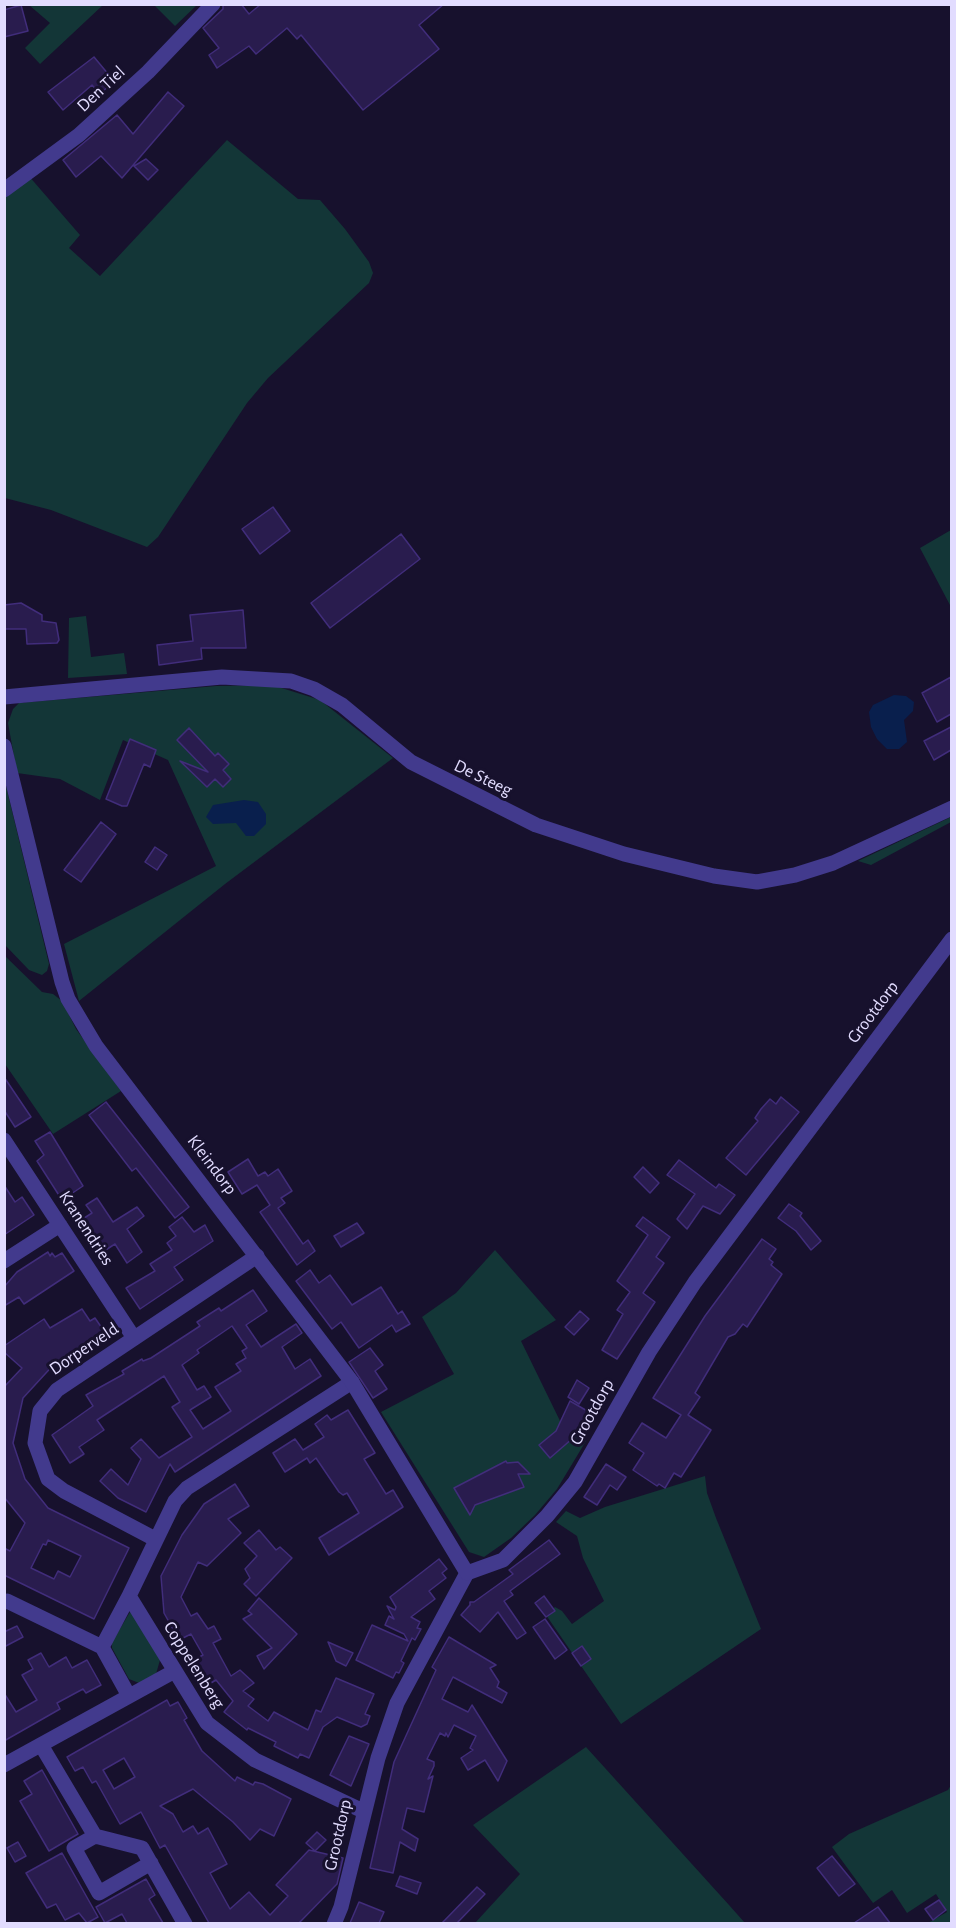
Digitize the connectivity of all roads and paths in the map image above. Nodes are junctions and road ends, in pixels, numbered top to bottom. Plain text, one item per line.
1 (213, 4) edge
2 (4, 190) edge
3 (4, 697) edge
4 (4, 746) edge
5 (951, 808) edge
6 (951, 939) edge
7 (4, 1140) edge
8 (60, 1225) junction
9 (257, 1256) junction
10 (4, 1261) edge
11 (134, 1338) junction
12 (352, 1382) junction
13 (155, 1539) junction
14 (467, 1573) junction
15 (129, 1596) junction
16 (4, 1602) edge
17 (102, 1647) junction
18 (173, 1672) junction
19 (129, 1696) junction
20 (41, 1745) junction
21 (4, 1766) edge
22 (363, 1811) junction
23 (95, 1836) junction
24 (151, 1863) junction
25 (186, 1923) edge
26 (334, 1923) edge

1 - 2 street, Den Tiel
3 - 5 street, De Steeg
4 - 9 street, Kleindorp
6 - 14 street, Grootdorp
7 - 8 street, Kranendries
8 - 10 street
8 - 11 street, Kranendries
9 - 11 street, Dorperveld
9 - 12 street, Kleindorp
11 - 13 street, Dorperveld
12 - 13 street
12 - 14 street, Kleindorp
13 - 15 street
14 - 22 street, Grootdorp
15 - 17 street
15 - 18 street, Coppelenberg
16 - 17 street
17 - 19 street
18 - 19 street
18 - 22 street, Coppelenberg
19 - 20 street
20 - 21 street
20 - 23 street
22 - 26 street, Grootdorp
23 - 24 street
23 - 24 street
24 - 25 street

